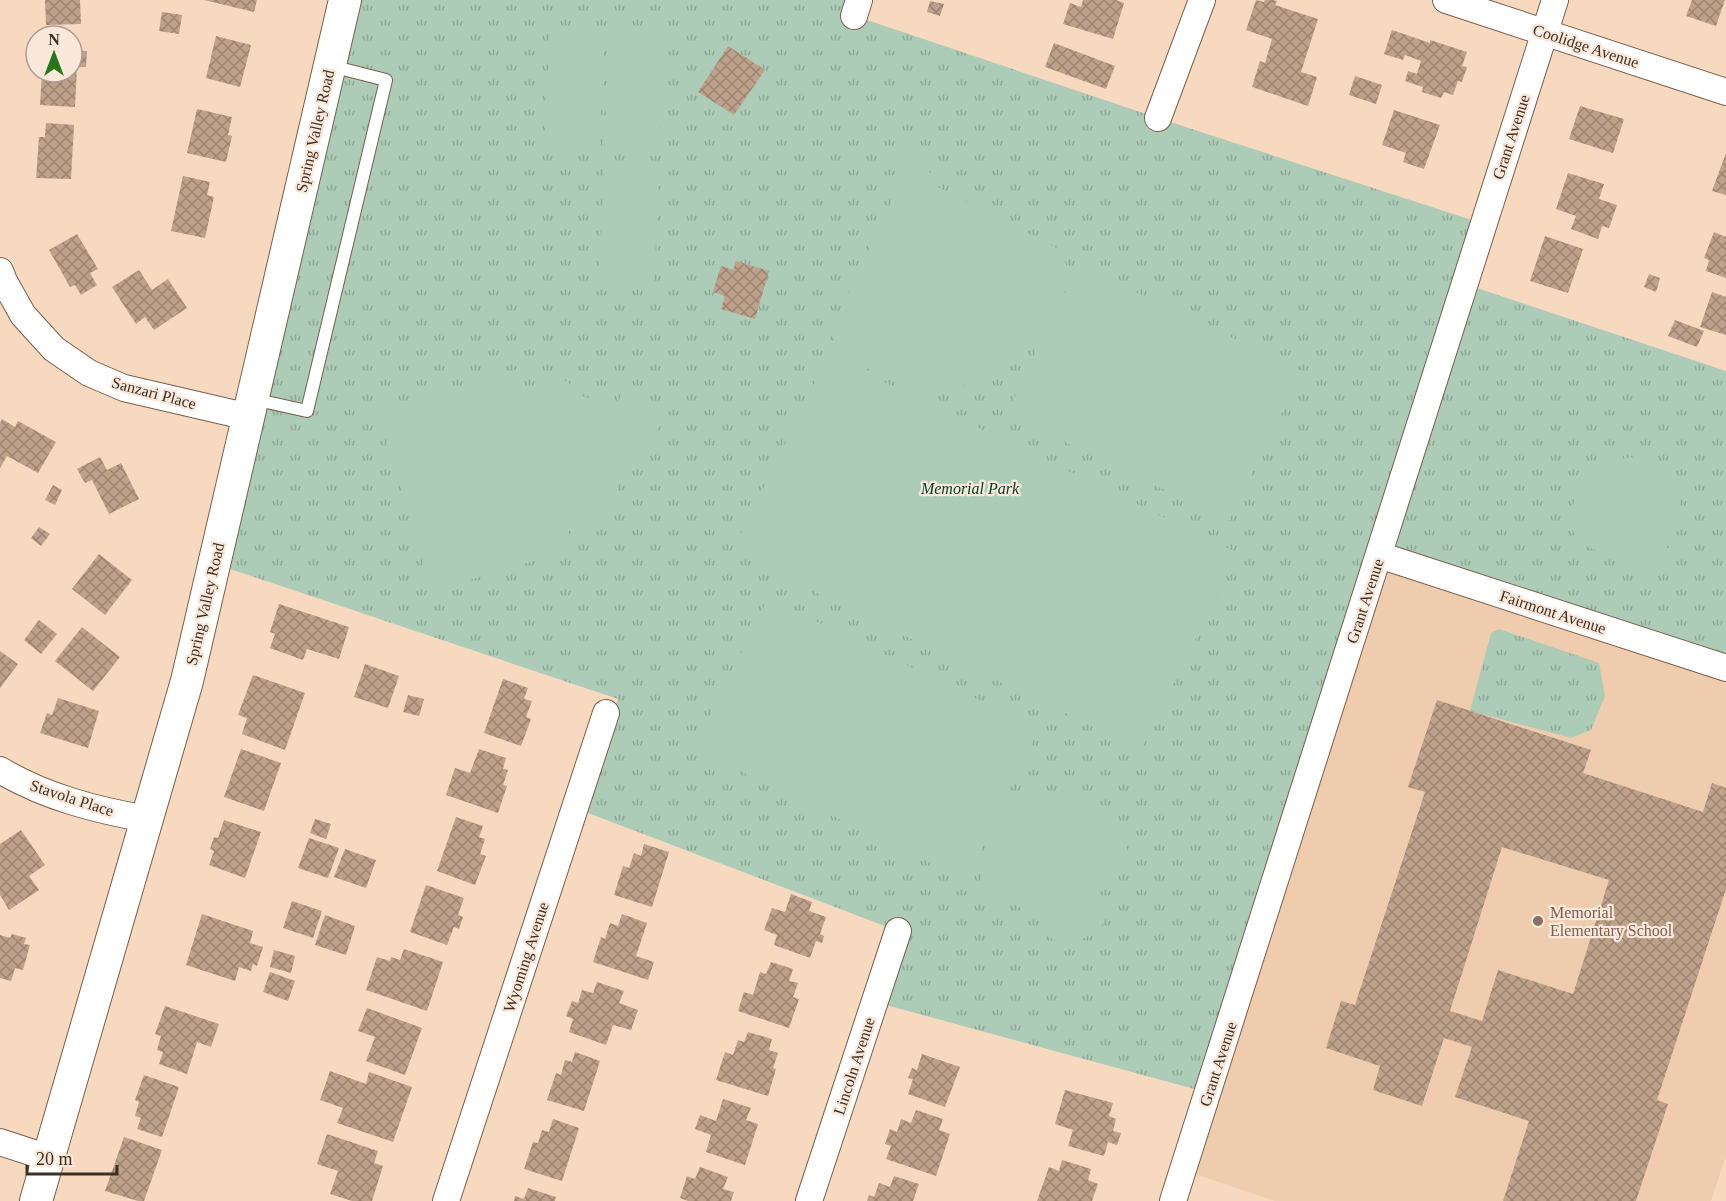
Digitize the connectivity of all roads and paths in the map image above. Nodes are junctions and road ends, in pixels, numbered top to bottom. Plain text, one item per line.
1 (345, 0) edge
2 (1202, 0) edge
3 (1446, 0) edge
4 (1555, 0) edge
5 (1545, 32) junction
6 (330, 66) junction
7 (1726, 92) edge
8 (1158, 118) dead end
9 (0, 271) edge
10 (251, 408) junction
11 (1379, 555) junction
12 (1726, 668) edge
13 (606, 713) dead end
14 (0, 770) edge
15 (147, 819) junction
16 (898, 931) dead end
17 (0, 1142) edge
18 (49, 1158) junction
19 (36, 1201) edge
20 (446, 1201) edge
21 (809, 1201) edge
22 (1173, 1201) edge

1 - 6 street, Spring Valley Road
2 - 8 street
3 - 5 street, Coolidge Avenue
4 - 5 street, Grant Avenue
5 - 7 street, Coolidge Avenue
5 - 11 street, Grant Avenue
6 - 10 street, Spring Valley Road
6 - 10 lane
9 - 10 street, Sanzari Place
10 - 15 street, Spring Valley Road
11 - 12 street, Fairmont Avenue
11 - 22 street, Grant Avenue
13 - 20 street, Wyoming Avenue
14 - 15 street, Stavola Place
15 - 18 street, Spring Valley Road
16 - 21 street, Lincoln Avenue
17 - 18 street
18 - 19 street, Spring Valley Road

